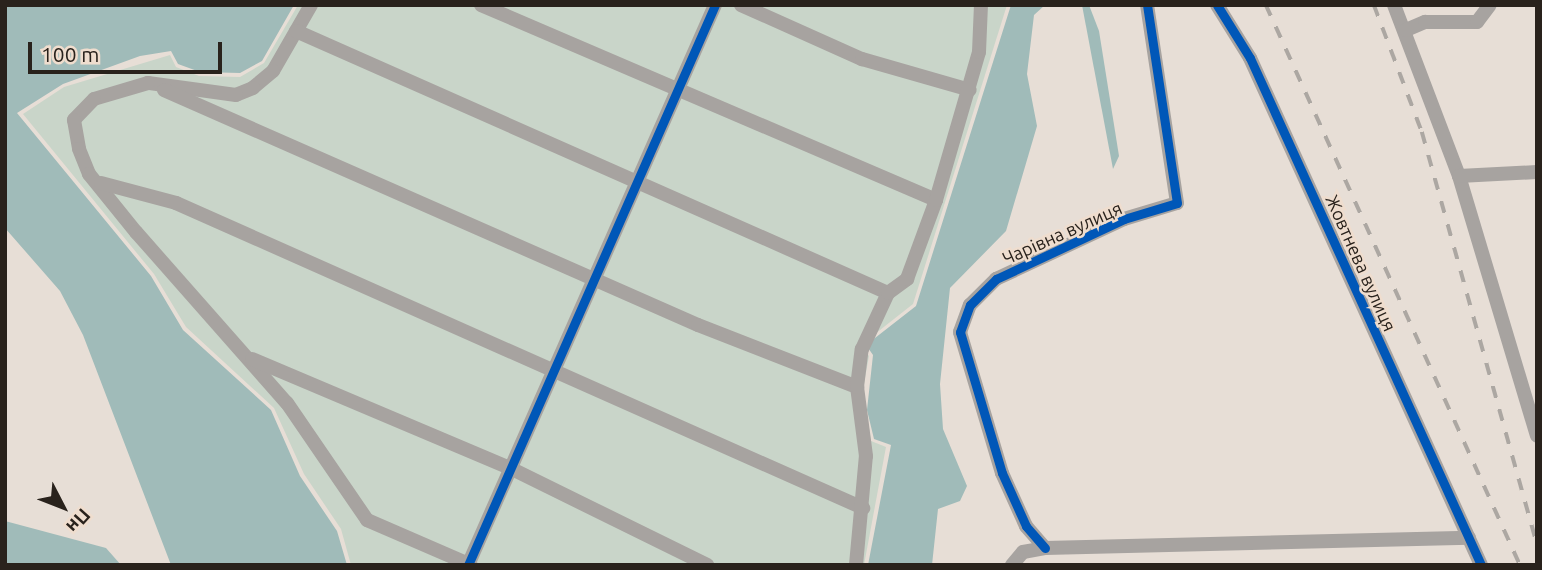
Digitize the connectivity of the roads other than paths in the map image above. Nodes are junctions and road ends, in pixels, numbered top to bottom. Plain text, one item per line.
1 (311, 5) edge
2 (481, 5) edge
3 (715, 5) edge
4 (741, 5) edge
5 (981, 5) edge
6 (1147, 5) edge
7 (1217, 5) edge
8 (1394, 5) edge
9 (1490, 5) edge
10 (1406, 30) junction
11 (296, 31) junction
12 (148, 83) junction
13 (970, 90) junction
14 (678, 91) junction
15 (1537, 172) edge
16 (1459, 176) junction
17 (101, 183) junction
18 (639, 183) junction
19 (936, 200) junction
20 (593, 279) junction
21 (888, 293) junction
22 (247, 357) junction
23 (553, 372) junction
24 (856, 387) junction
25 (1537, 436) edge
26 (510, 468) junction
27 (863, 508) junction
28 (1469, 538) junction
29 (1045, 548) junction
30 (469, 564) edge
31 (706, 565) edge
32 (856, 565) edge
33 (1012, 565) edge
34 (1481, 565) edge

1 - 11 street
2 - 14 street
3 - 14 street
4 - 13 street
5 - 13 street
6 - 29 street, Чарівна вулиця
7 - 28 street, Жовтнева вулиця
8 - 10 street
9 - 10 street
10 - 16 street
11 - 12 street
11 - 18 street
12 - 17 street
12 - 20 street
13 - 19 street
14 - 18 street
14 - 19 street
15 - 16 street
16 - 25 street
17 - 22 street
17 - 23 street
18 - 20 street
18 - 21 street
19 - 21 street
20 - 23 street
20 - 24 street
21 - 24 street
22 - 26 street
22 - 30 street
23 - 26 street
23 - 27 street
24 - 27 street
26 - 30 street
26 - 31 street
27 - 32 street
28 - 29 street
28 - 34 street, Жовтнева вулиця
29 - 33 street

